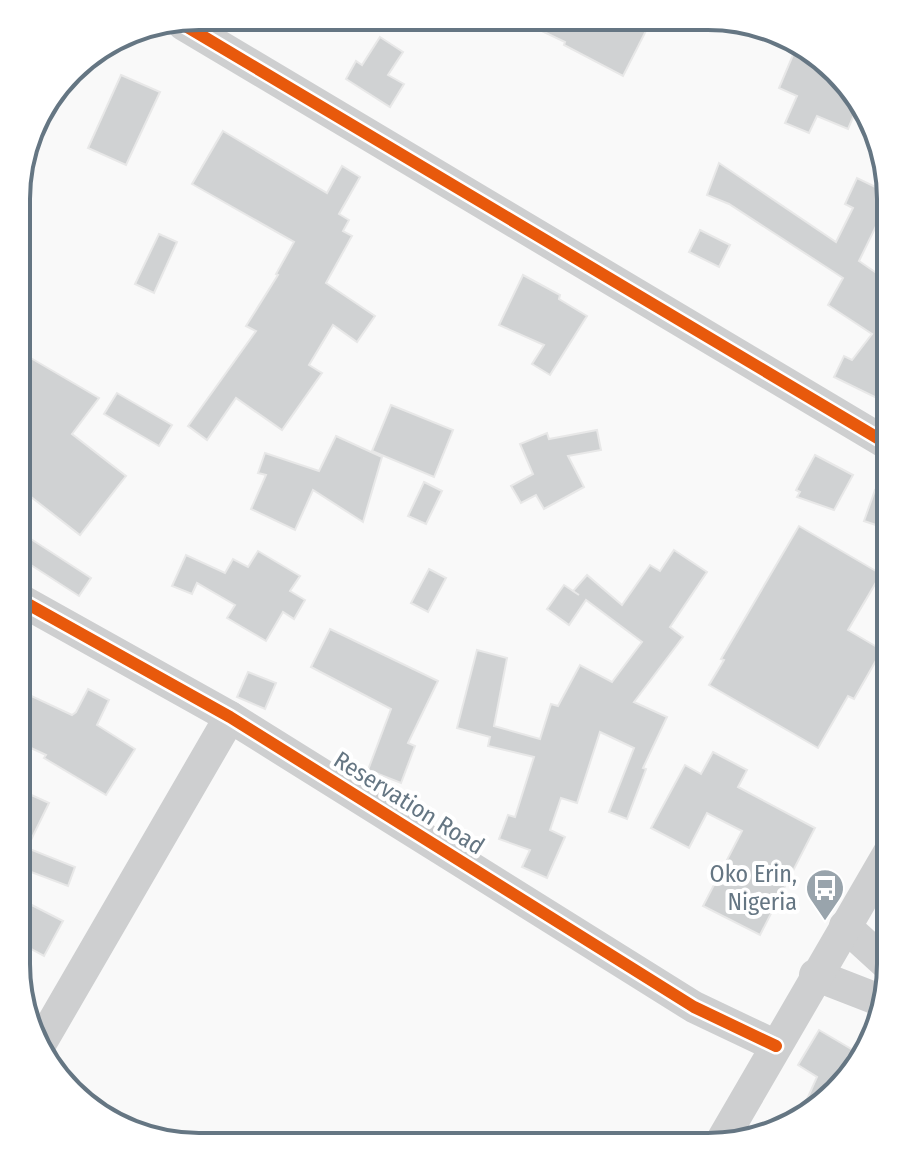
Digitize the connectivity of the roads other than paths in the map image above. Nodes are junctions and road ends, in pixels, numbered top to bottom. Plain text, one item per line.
1 (193, 30) edge
2 (877, 438) edge
3 (30, 605) edge
4 (230, 717) junction
5 (877, 872) edge
6 (845, 926) junction
7 (877, 955) edge
8 (815, 975) junction
9 (874, 998) edge
10 (46, 1034) edge
11 (776, 1046) junction
12 (726, 1132) edge

1 - 2 street
3 - 4 street, Reservation Road
4 - 10 street
4 - 11 street, Reservation Road
5 - 6 street
6 - 7 street
6 - 8 street
8 - 9 street
8 - 11 street
11 - 12 street

